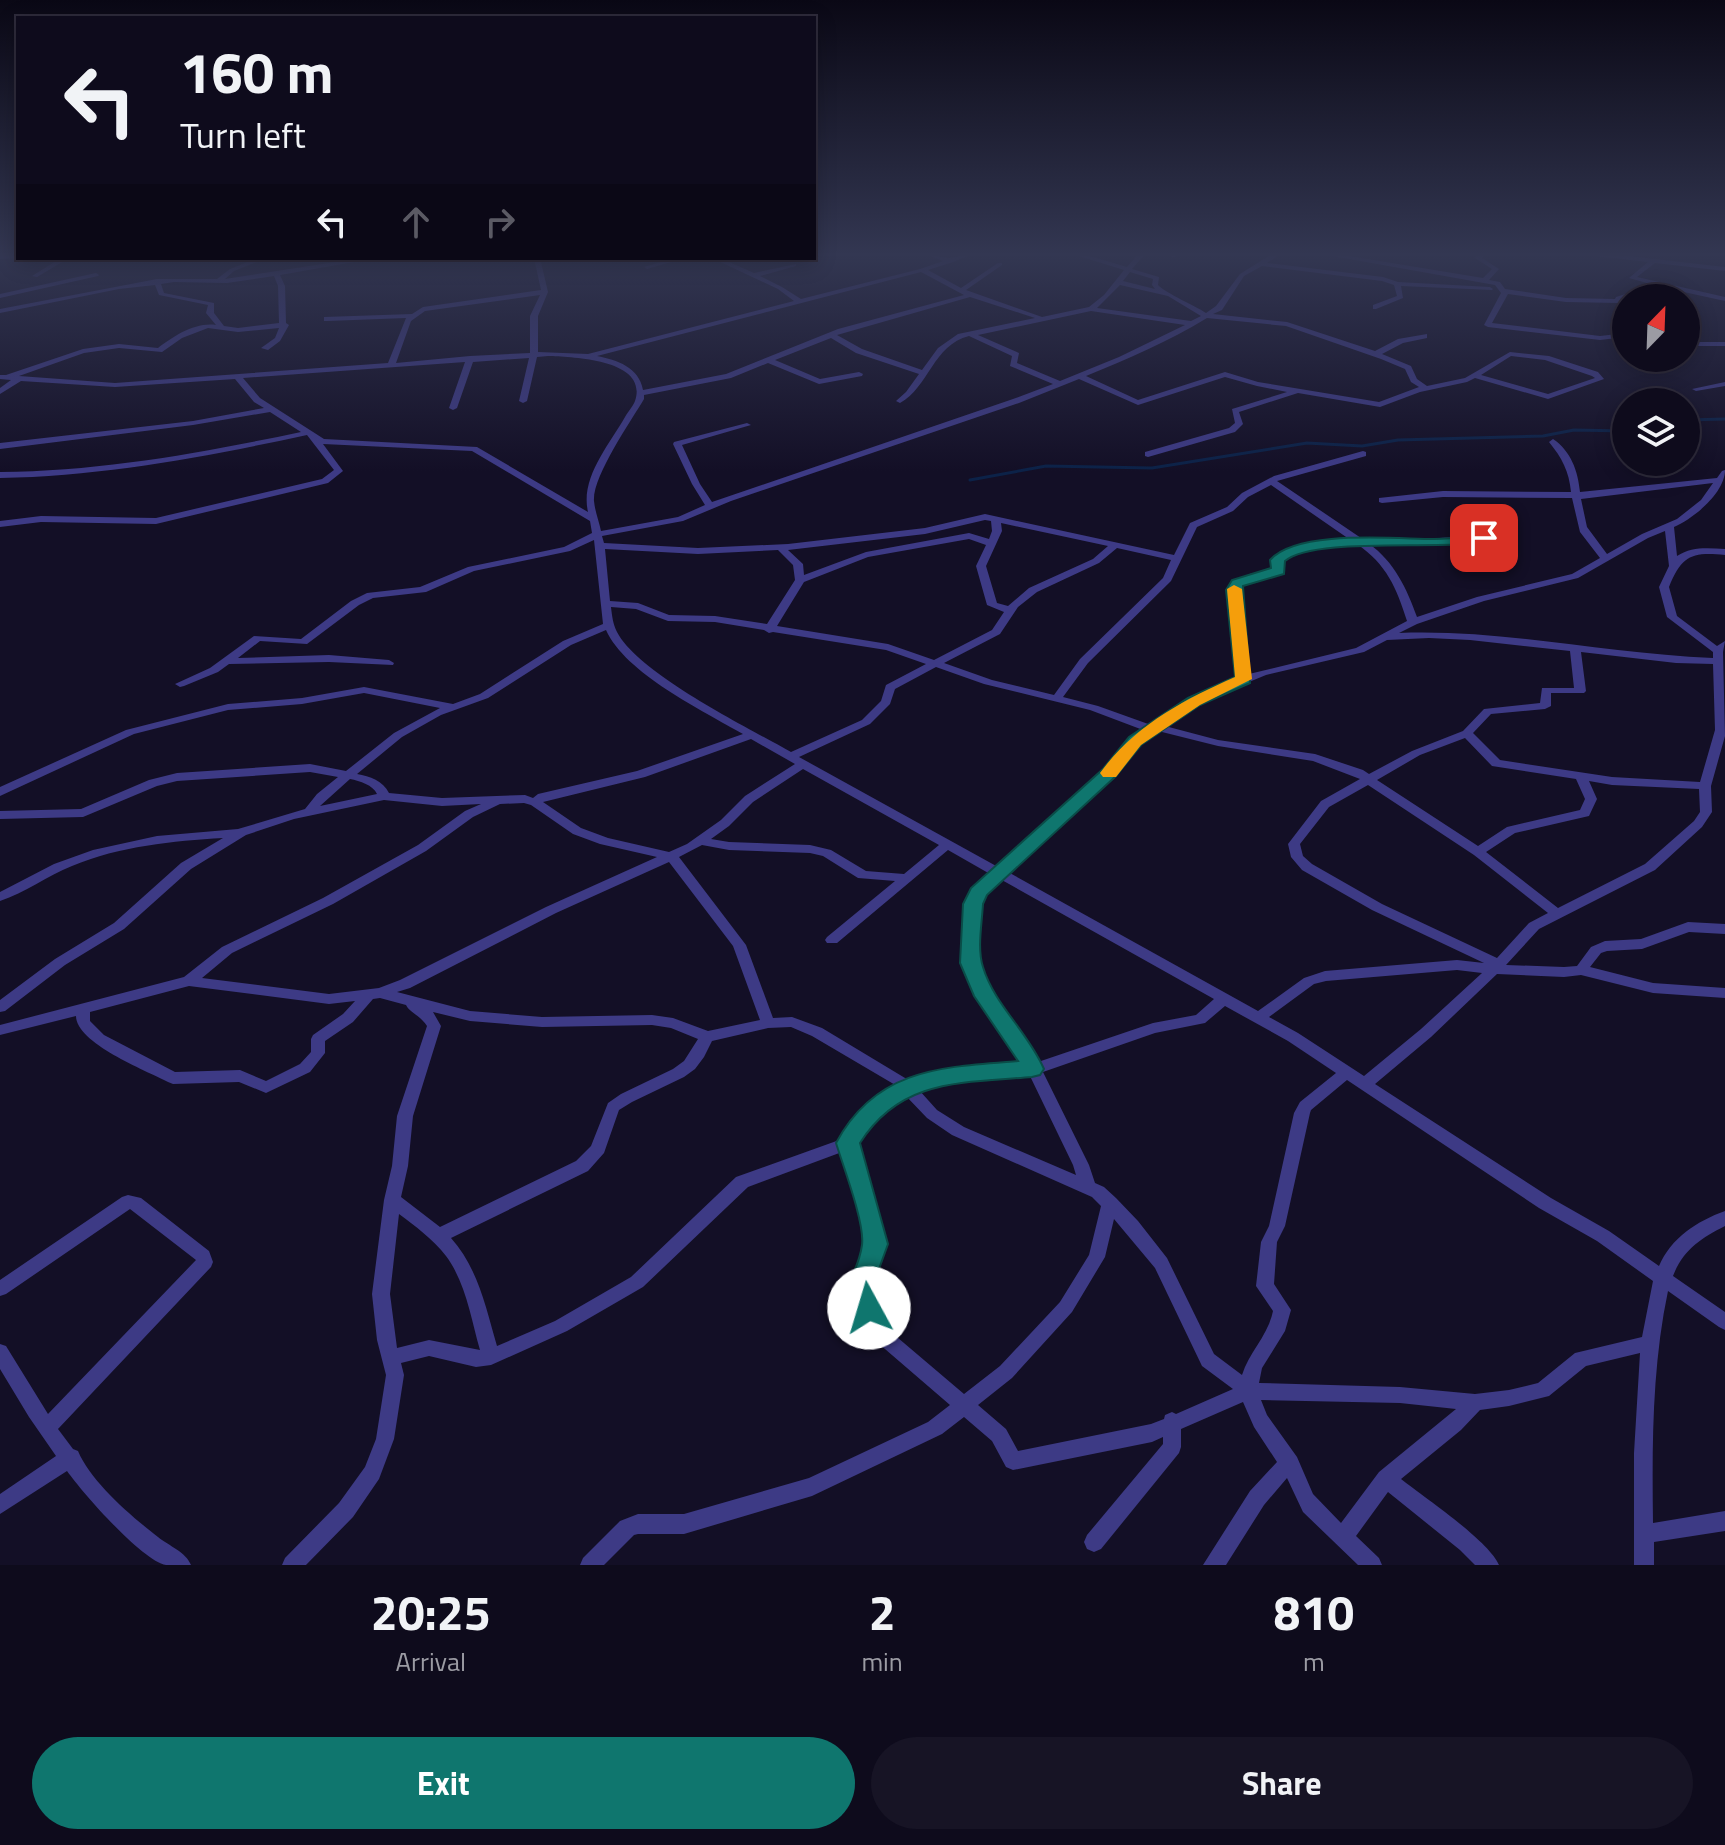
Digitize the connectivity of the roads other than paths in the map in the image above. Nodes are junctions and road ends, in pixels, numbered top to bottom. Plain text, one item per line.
1 (285, 325) joint
2 (407, 325) edge
3 (534, 325) edge
4 (706, 325) edge
5 (863, 325) edge
6 (1006, 325) edge
7 (1192, 325) edge
8 (1290, 325) edge
9 (1488, 325) edge
10 (221, 327) joint
11 (970, 334) junction
12 (832, 335) junction
13 (1424, 336) dead end
14 (1612, 337) edge
15 (1700, 344) edge
16 (1725, 344) edge
17 (265, 348) dead end
18 (534, 354) junction
19 (1375, 354) junction
20 (591, 355) junction
21 (470, 358) junction
22 (771, 361) junction
23 (392, 363) junction
24 (923, 373) junction
25 (859, 374) dead end
26 (236, 375) junction
27 (1080, 376) junction
28 (1475, 376) junction
29 (8, 378) edge
30 (1061, 384) junction
31 (1725, 384) edge
32 (1700, 388) edge
33 (1426, 389) junction
34 (1297, 390) junction
35 (0, 392) edge
36 (641, 393) junction
37 (523, 401) dead end
38 (900, 401) dead end
39 (453, 408) dead end
40 (270, 409) junction
41 (747, 425) dead end
42 (311, 435) junction
43 (1553, 442) dead end
44 (0, 446) edge
45 (1148, 454) dead end
46 (1363, 454) dead end
47 (0, 475) edge
48 (1722, 476) edge
49 (1271, 481) junction
50 (1576, 495) junction
51 (1382, 500) dead end
52 (711, 507) junction
53 (1492, 510) dead end
54 (996, 520) junction
55 (0, 524) edge
56 (1669, 527) junction
57 (598, 534) junction
58 (1361, 542) junction
59 (991, 543) junction
60 (1116, 544) junction
61 (781, 548) junction
62 (1725, 552) edge
63 (1176, 558) junction
64 (1605, 558) junction
65 (1674, 567) junction
66 (800, 580) junction
67 (606, 604) junction
68 (1010, 610) junction
69 (1413, 622) junction
70 (609, 625) junction
71 (769, 630) junction
72 (1383, 638) junction
73 (1575, 647) junction
74 (1721, 660) edge
75 (228, 661) junction
76 (389, 663) dead end
77 (939, 663) junction
78 (1244, 679) junction
79 (180, 684) dead end
80 (1057, 698) junction
81 (453, 707) junction
82 (1155, 728) junction
83 (1467, 733) junction
84 (752, 735) junction
85 (790, 757) junction
86 (803, 764) junction
87 (350, 773) junction
88 (1581, 776) junction
89 (1371, 780) junction
90 (1705, 786) junction
91 (0, 792) edge
92 (384, 796) junction
93 (504, 799) junction
94 (535, 802) junction
95 (309, 812) junction
96 (0, 815) edge
97 (242, 832) junction
98 (700, 841) junction
99 (948, 844) junction
100 (1478, 852) junction
101 (672, 857) junction
102 (998, 872) junction
103 (906, 878) junction
104 (0, 897) edge
105 (1557, 914) junction
106 (1725, 929) edge
107 (832, 940) dead end
108 (1496, 966) junction
109 (1581, 970) junction
110 (189, 981) junction
111 (1725, 993) edge
112 (381, 995) junction
113 (1225, 998) junction
114 (0, 1007) edge
115 (83, 1008) junction
116 (1259, 1017) junction
117 (768, 1023) junction
118 (0, 1030) edge
119 (707, 1037) junction
120 (1032, 1069) junction
121 (1347, 1072) junction
122 (1365, 1084) junction
123 (910, 1088) junction
124 (848, 1143) junction
125 (1087, 1185) junction
126 (392, 1200) junction
127 (1110, 1203) junction
128 (1725, 1218) edge
129 (438, 1236) junction
130 (1664, 1279) junction
131 (0, 1289) edge
132 (1725, 1322) edge
133 (1650, 1343) junction
134 (0, 1352) edge
135 (491, 1357) junction
136 (391, 1358) junction
137 (1249, 1391) junction
138 (1475, 1402) junction
139 (963, 1404) junction
140 (1172, 1421) junction
141 (48, 1427) junction
142 (71, 1457) junction
143 (1290, 1463) junction
144 (1386, 1479) junction
145 (0, 1505) edge
146 (1725, 1521) edge
147 (1644, 1534) junction
148 (1343, 1537) junction
149 (1094, 1542) dead end
150 (181, 1565) edge
151 (292, 1565) edge
152 (590, 1565) edge
153 (1213, 1565) edge
154 (1372, 1565) edge
155 (1489, 1565) edge
156 (1644, 1565) edge

1 - 10 street
1 - 17 street
2 - 23 street
3 - 18 street
4 - 20 street
5 - 12 street
6 - 11 street
7 - 27 street
8 - 19 street
9 - 14 street
10 - 29 street
11 - 24 street
11 - 30 street
12 - 22 street
12 - 24 street
13 - 19 street
15 - 16 street
18 - 20 street
18 - 21 street
18 - 37 street
19 - 33 street
20 - 36 street
21 - 23 street
21 - 39 street
22 - 25 street
22 - 36 street
23 - 26 street
24 - 38 street
26 - 29 street
26 - 40 street
27 - 30 street
27 - 34 street
28 - 28 street
28 - 33 street
29 - 35 street
30 - 52 street
31 - 32 street
33 - 34 street
34 - 45 street
36 - 57 street
40 - 42 street
40 - 44 street
41 - 52 street
42 - 47 street
42 - 55 street
42 - 57 street
43 - 50 street
46 - 49 street
48 - 50 street
48 - 56 street
49 - 58 street
49 - 63 street
50 - 51 street
50 - 64 street
52 - 57 street
53 - 58 street
54 - 59 street
54 - 60 street
54 - 61 street
56 - 64 street
56 - 65 street
57 - 61 street
57 - 67 street
57 - 75 street
58 - 69 street
58 - 78 street
59 - 66 street
59 - 68 street
60 - 63 street
60 - 68 street
61 - 66 street
62 - 65 street
63 - 80 street
64 - 69 street
65 - 74 street
66 - 71 street
67 - 70 street
67 - 71 street
68 - 77 street
69 - 72 street
70 - 81 street
70 - 84 street
71 - 77 street
72 - 73 street
72 - 78 street
73 - 74 street
73 - 83 street
74 - 90 street
75 - 76 street
75 - 79 street
77 - 80 street
77 - 85 street
78 - 82 street
80 - 82 street
81 - 87 street
81 - 91 street
82 - 89 street
82 - 102 street
83 - 88 street
83 - 89 street
84 - 85 street
84 - 94 street
85 - 86 street
86 - 98 street
86 - 99 street
87 - 92 street
87 - 95 street
87 - 96 street
88 - 90 street
88 - 100 street
89 - 100 street
89 - 108 street
90 - 105 street
92 - 93 street
92 - 95 street
93 - 94 street
93 - 110 street
94 - 101 street
95 - 97 street
97 - 104 street
97 - 114 street
98 - 101 street
98 - 103 street
99 - 102 street
99 - 103 street
100 - 105 street
101 - 112 street
101 - 117 street
102 - 113 street
102 - 120 street
103 - 107 street
105 - 108 street
106 - 109 street
108 - 109 street
108 - 116 street
108 - 122 street
109 - 111 street
110 - 112 street
110 - 115 street
112 - 115 street
112 - 119 street
112 - 126 street
113 - 116 street
113 - 120 street
115 - 118 street
116 - 121 street
117 - 119 street
117 - 123 street
119 - 129 street
120 - 123 street
120 - 125 street
121 - 122 street
121 - 137 street
122 - 130 street
123 - 124 street
123 - 125 street
124 - 135 street
124 - 139 street
125 - 127 street
126 - 129 street
126 - 136 street
127 - 137 street
127 - 139 street
128 - 130 street
129 - 135 street
130 - 132 street
130 - 133 street
131 - 141 street
133 - 138 street
133 - 147 street
134 - 141 street
135 - 136 street
136 - 151 street
137 - 138 street
137 - 140 street
137 - 143 street
138 - 144 street
139 - 140 street
139 - 152 street
140 - 149 street
141 - 142 street
142 - 145 street
142 - 150 street
143 - 148 street
143 - 153 street
144 - 148 street
144 - 155 street
146 - 147 street
147 - 156 street
148 - 154 street

